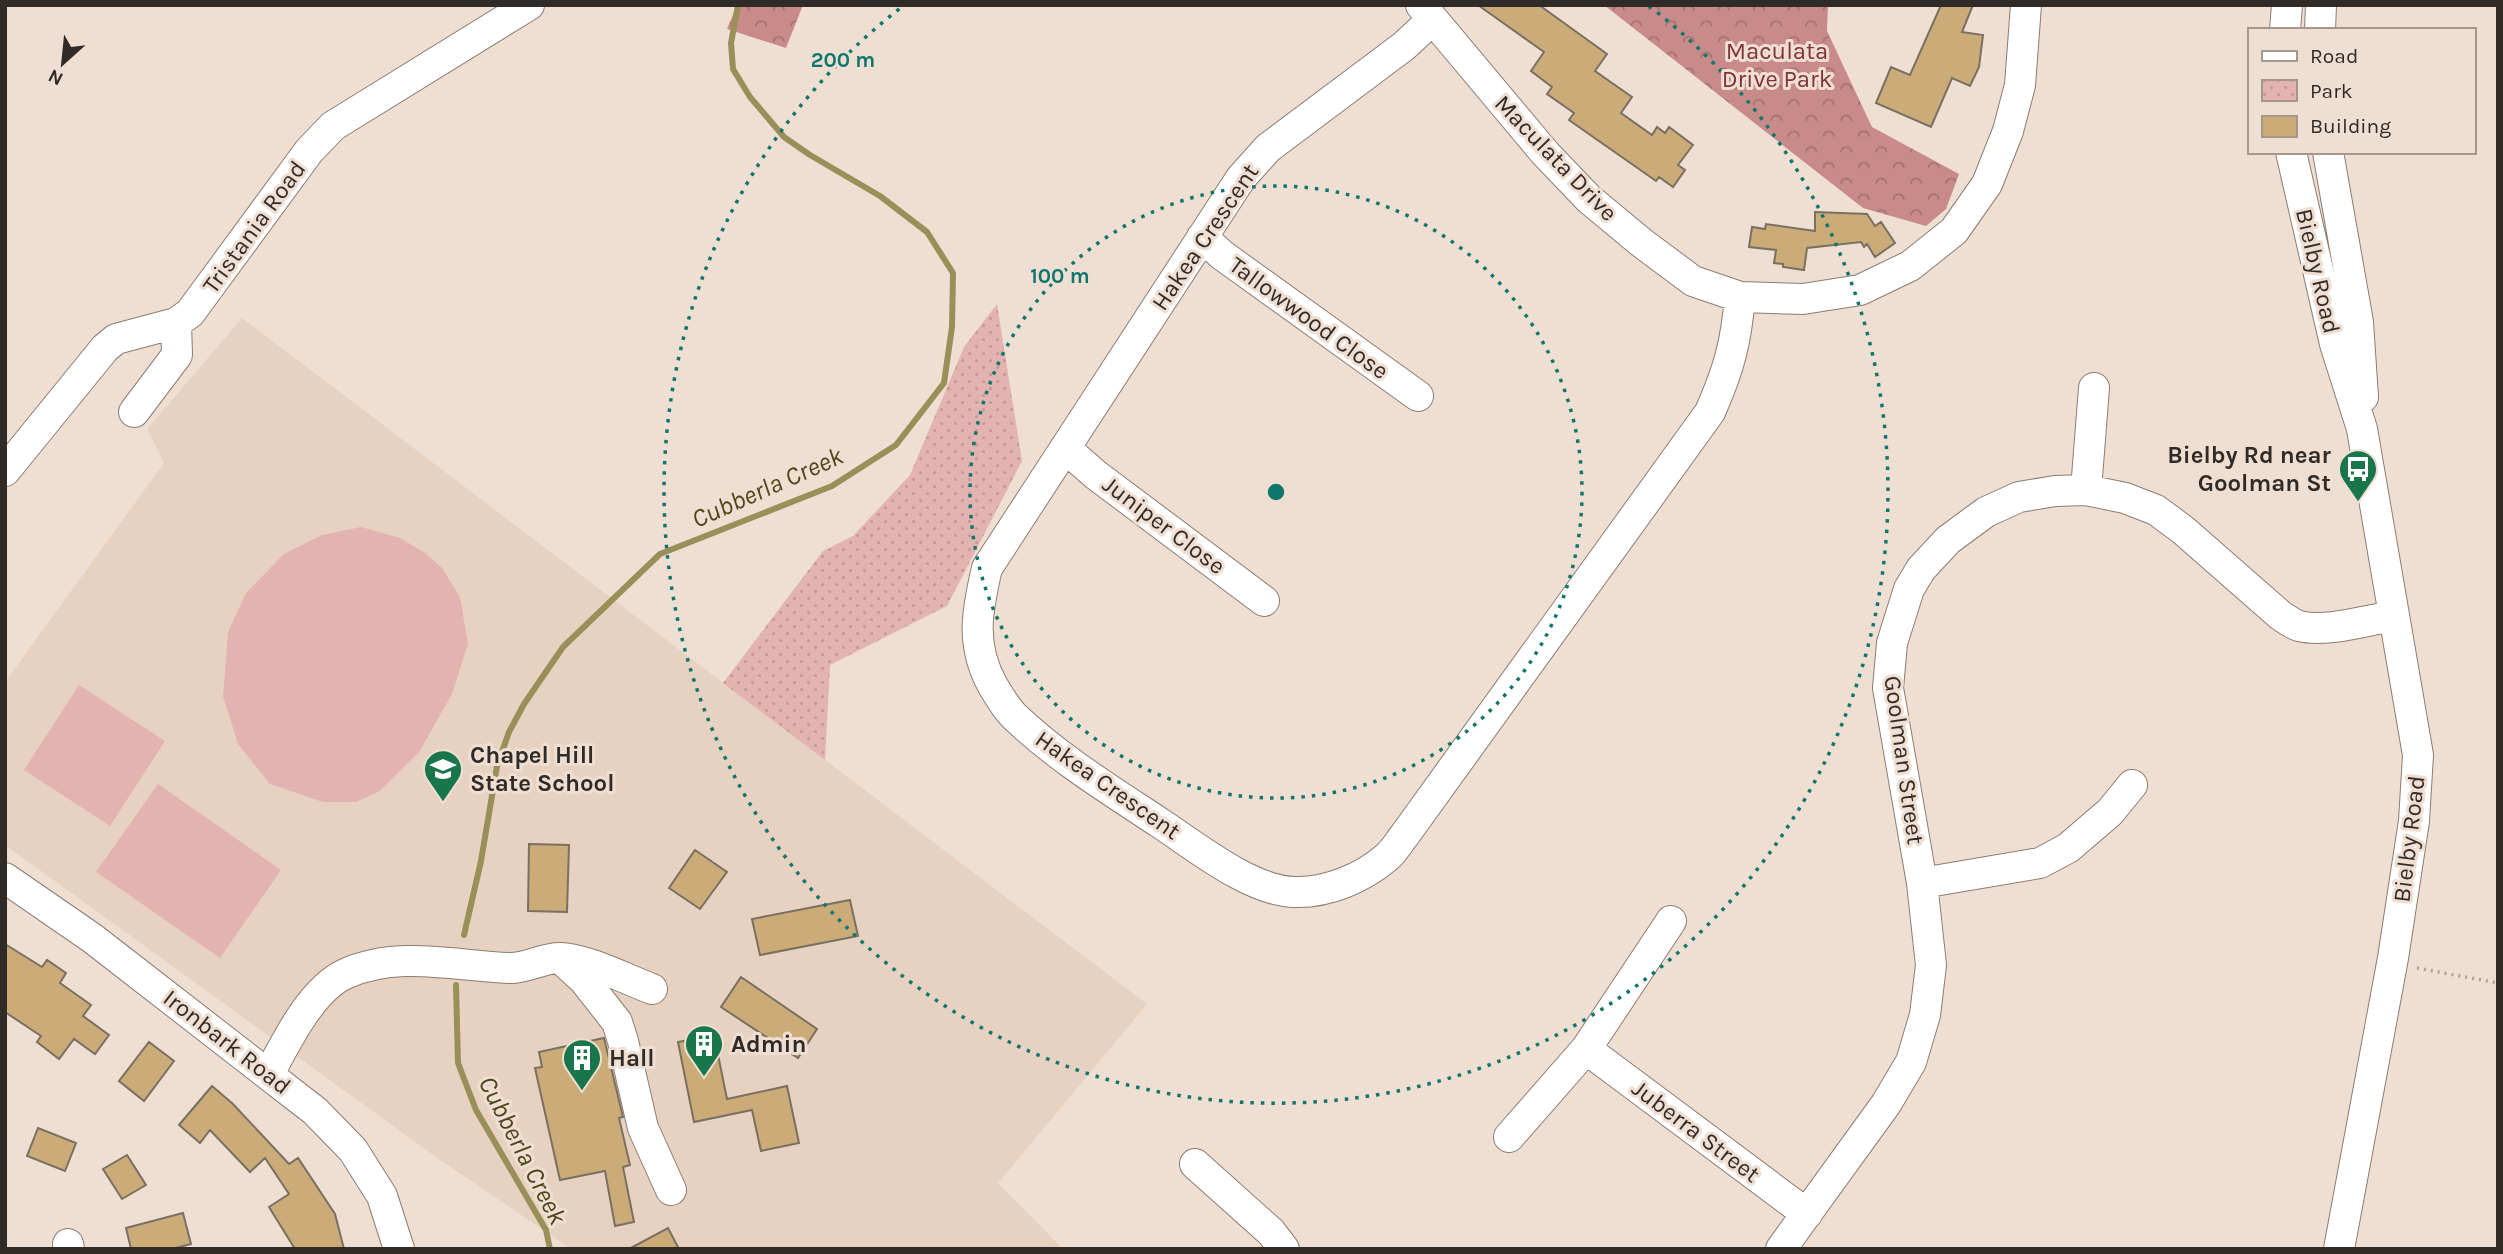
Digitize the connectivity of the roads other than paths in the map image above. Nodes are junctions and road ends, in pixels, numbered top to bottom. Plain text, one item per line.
1 (529, 5) edge
2 (2026, 5) edge
3 (2287, 5) edge
4 (2320, 5) edge
5 (1427, 13) edge
6 (2284, 28) edge
7 (2319, 28) edge
8 (2291, 154) edge
9 (2328, 154) edge
10 (1202, 237) junction
11 (1740, 297) junction
12 (176, 323) junction
13 (2094, 388) dead end
14 (1418, 396) dead end
15 (134, 412) dead end
16 (2362, 429) junction
17 (1065, 449) junction
18 (5, 471) edge
19 (2086, 490) junction
20 (1264, 601) dead end
21 (2394, 616) junction
22 (2132, 785) dead end
23 (5, 878) edge
24 (1922, 883) junction
25 (1671, 920) dead end
26 (561, 958) junction
27 (652, 989) dead end
28 (1586, 1049) junction
29 (269, 1074) junction
30 (1509, 1137) dead end
31 (1195, 1164) dead end
32 (671, 1190) dead end
33 (1807, 1214) junction
34 (398, 1249) edge
35 (1284, 1249) edge
36 (1781, 1249) edge
37 (2339, 1249) edge

1 - 12 street, Tristania Road
2 - 11 street, Maculata Drive
3 - 6 street
4 - 7 street
5 - 10 street, Hakea Crescent
5 - 11 street, Maculata Drive
8 - 16 street, Bielby Road
9 - 16 street, Bielby Road
10 - 14 street, Tallowwood Close
10 - 17 street, Hakea Crescent
11 - 17 street, Hakea Crescent
12 - 15 street
12 - 18 street, Tristania Road
13 - 19 street
16 - 21 street, Bielby Road
17 - 20 street, Juniper Close
19 - 21 street, Goolman Street
19 - 24 street, Goolman Street
21 - 37 street, Bielby Road
22 - 24 street
23 - 29 street, Ironbark Road
24 - 33 street, Goolman Street
25 - 28 street
26 - 27 street
26 - 29 street
26 - 32 street
28 - 30 street
28 - 33 street, Juberra Street
29 - 34 street, Ironbark Road
31 - 35 street
33 - 36 street, Goolman Street

